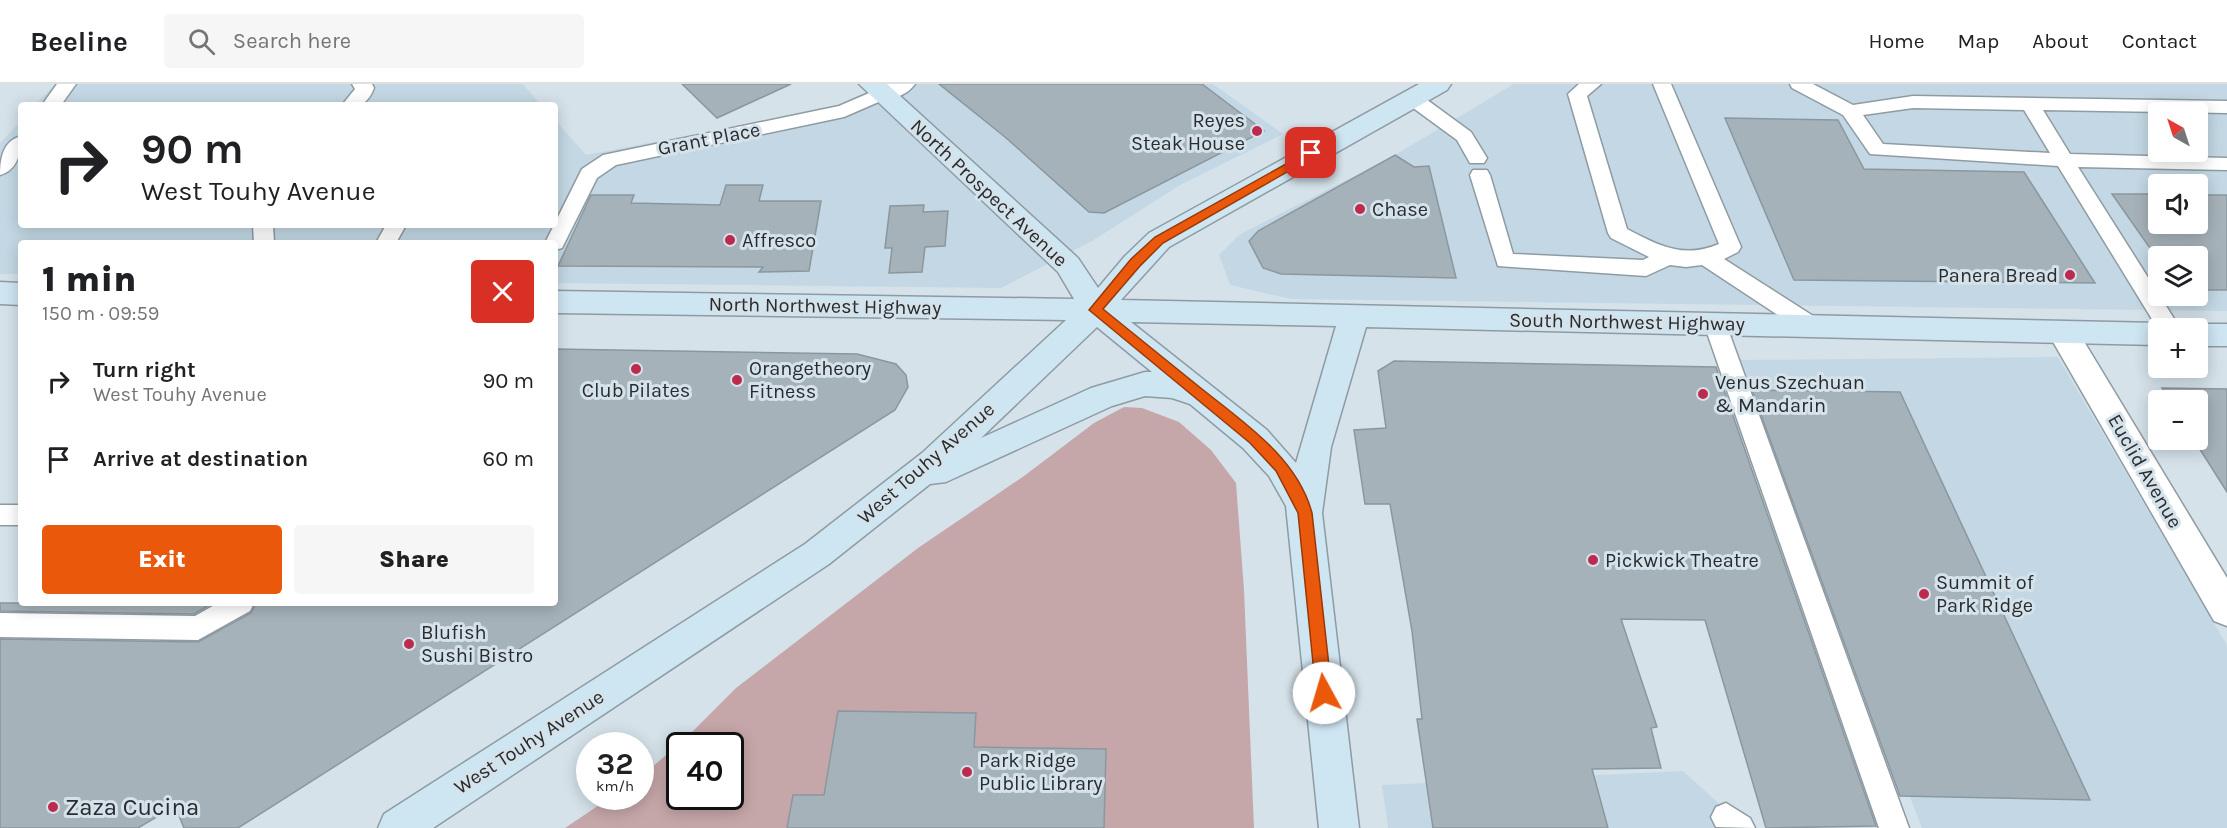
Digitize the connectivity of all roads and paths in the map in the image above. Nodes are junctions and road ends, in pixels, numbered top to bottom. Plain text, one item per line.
1 (67, 84) edge
2 (361, 84) edge
3 (1438, 84) edge
4 (1592, 84) edge
5 (1662, 84) edge
6 (1799, 84) edge
7 (886, 87) edge
8 (1412, 98) junction
9 (53, 102) edge
10 (355, 102) edge
11 (2030, 104) junction
12 (2227, 107) edge
13 (1850, 111) junction
14 (18, 148) edge
15 (2064, 160) junction
16 (2227, 164) edge
17 (0, 168) edge
18 (556, 240) edge
19 (1665, 258) junction
20 (1708, 259) junction
21 (0, 293) edge
22 (18, 294) edge
23 (558, 302) edge
24 (1096, 310) junction
25 (1354, 316) junction
26 (2163, 318) edge
27 (1714, 324) junction
28 (1813, 327) junction
29 (2063, 333) junction
30 (2148, 334) edge
31 (2208, 335) edge
32 (2227, 335) edge
33 (1201, 395) junction
34 (905, 485) junction
35 (1305, 513) junction
36 (0, 515) edge
37 (18, 515) edge
38 (236, 606) edge
39 (2227, 610) edge
40 (0, 625) edge
41 (398, 828) edge
42 (1339, 828) edge
43 (1894, 828) edge

1 - 9 lane
2 - 10 lane
3 - 8 main road, West Touhy Avenue
4 - 19 lane
5 - 20 lane
6 - 13 lane
7 - 18 lane, Grant Place
7 - 24 main road, North Prospect Avenue
8 - 19 lane
8 - 24 main road, West Touhy Avenue
11 - 12 lane
11 - 13 lane
11 - 15 lane
13 - 15 lane
14 - 17 lane
15 - 16 lane
15 - 26 lane
19 - 20 lane
20 - 28 lane
21 - 22 main road
23 - 24 main road, North Northwest Highway
24 - 25 main road, South Northwest Highway
24 - 33 main road, North Prospect Avenue
24 - 34 main road, West Touhy Avenue
25 - 27 main road, South Northwest Highway
25 - 35 main road
27 - 28 main road, South Northwest Highway
27 - 43 lane
28 - 29 main road, South Northwest Highway
29 - 30 main road, South Northwest Highway
29 - 39 street, Euclid Avenue
31 - 32 main road
33 - 34 main road
33 - 35 main road, North Prospect Avenue
34 - 41 main road, West Touhy Avenue
35 - 42 main road
36 - 37 lane
38 - 40 lane

